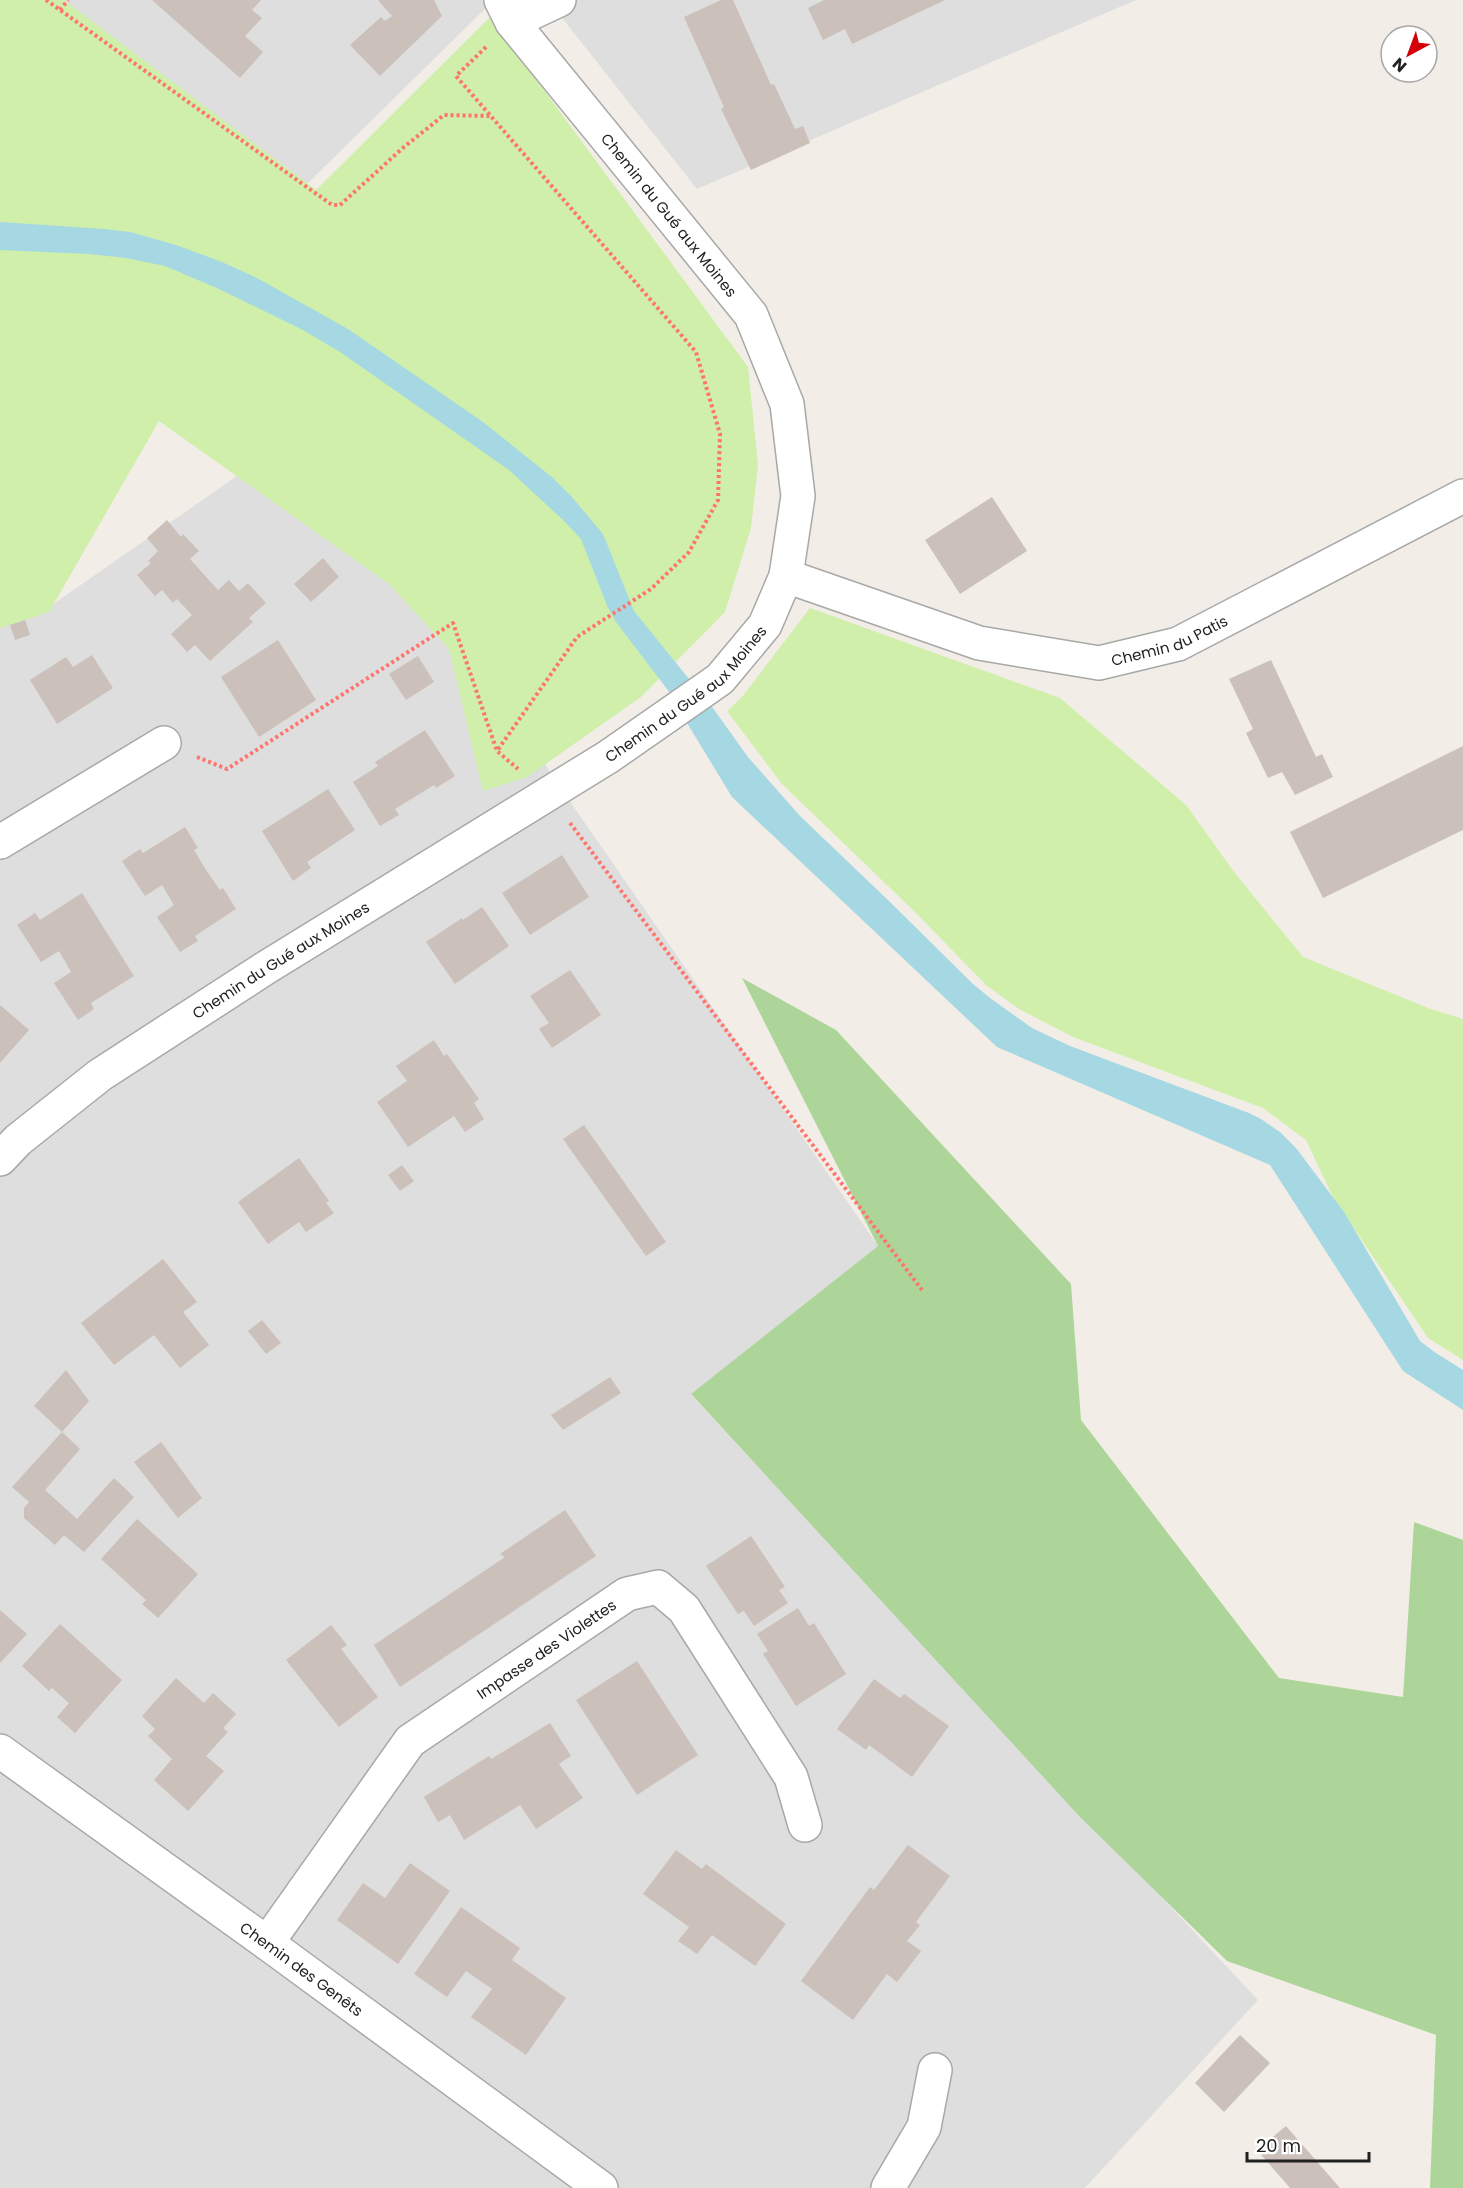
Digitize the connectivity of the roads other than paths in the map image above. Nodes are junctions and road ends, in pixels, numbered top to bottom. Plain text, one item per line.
1 (559, 0) edge
2 (507, 11) edge
3 (1463, 496) edge
4 (786, 576) junction
5 (164, 744) road end
6 (0, 842) edge
7 (0, 1159) edge
8 (0, 1751) edge
9 (805, 1825) dead end
10 (267, 1943) junction
11 (935, 2070) dead end
12 (601, 2188) edge
13 (888, 2188) edge

1 - 2 street
2 - 4 street, Chemin du Gué aux Moines
3 - 4 street, Chemin du Patis
4 - 7 street, Chemin du Gué aux Moines
5 - 6 street
8 - 10 street, Chemin des Genêts
9 - 10 street, Impasse des Violettes
10 - 12 street, Chemin des Genêts
11 - 13 street

